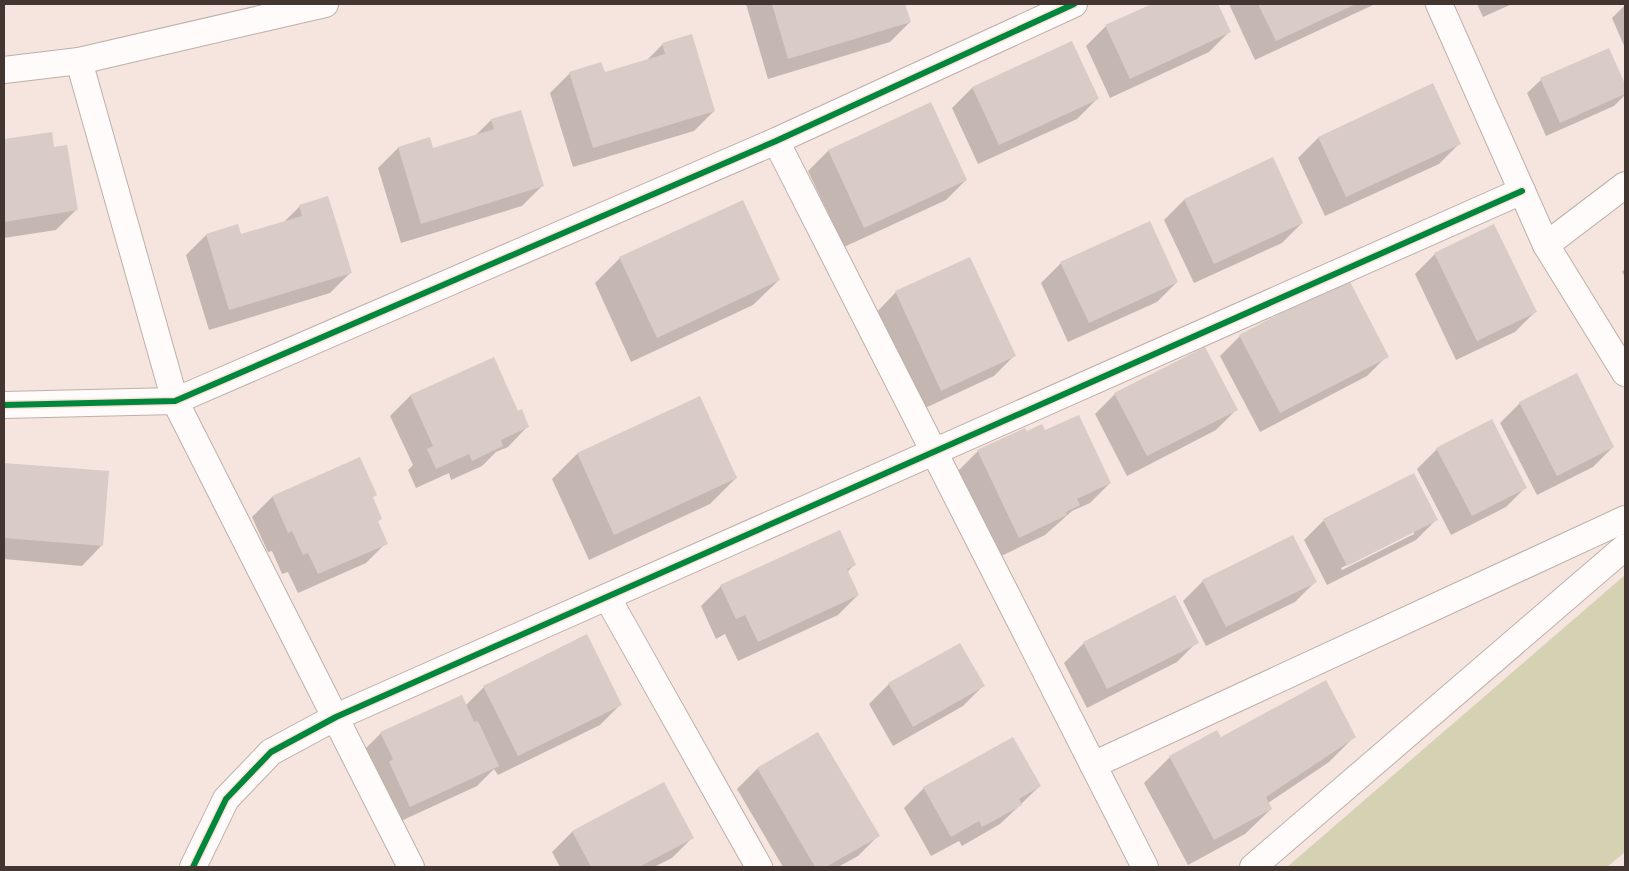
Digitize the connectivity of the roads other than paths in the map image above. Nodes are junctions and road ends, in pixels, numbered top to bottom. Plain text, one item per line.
1 (325, 4) edge
2 (1074, 4) edge
3 (1439, 4) edge
4 (79, 61) junction
5 (4, 70) edge
6 (776, 141) junction
7 (1625, 185) edge
8 (1522, 191) junction
9 (1546, 245) junction
10 (1625, 374) edge
11 (175, 401) junction
12 (4, 405) edge
13 (935, 453) junction
14 (1625, 520) edge
15 (1625, 548) edge
16 (608, 597) junction
17 (336, 718) junction
18 (1093, 765) junction
19 (193, 867) edge
20 (411, 867) edge
21 (759, 867) edge
22 (1145, 867) edge
23 (1253, 867) edge

1 - 4 street
2 - 6 street
3 - 8 street
4 - 5 street
4 - 11 street
6 - 11 street
6 - 13 street
7 - 9 street
8 - 9 street
8 - 13 street
9 - 10 street
11 - 12 street
11 - 17 street
13 - 16 street
13 - 18 street
14 - 18 street
15 - 23 street
16 - 17 street
16 - 21 street
17 - 19 street
17 - 20 street
18 - 22 street

